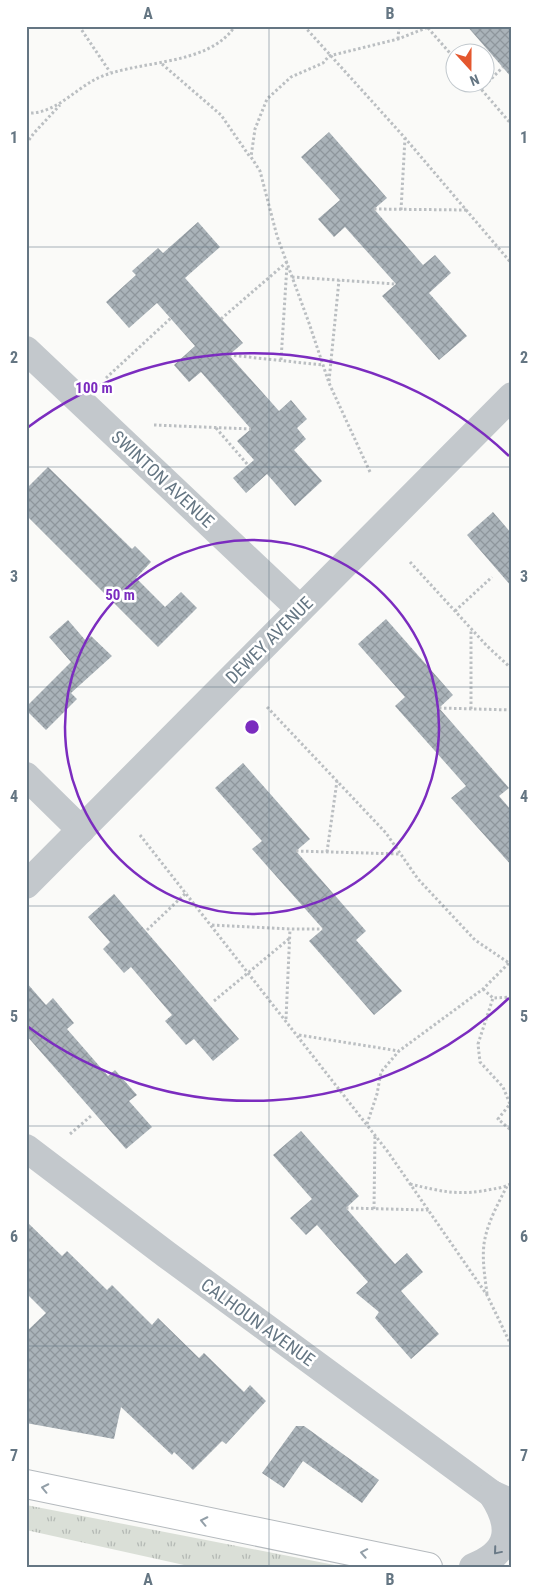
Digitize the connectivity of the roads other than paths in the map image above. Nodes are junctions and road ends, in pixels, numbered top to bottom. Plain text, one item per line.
1 (26, 350) edge
2 (512, 396) edge
3 (300, 609) junction
4 (26, 776) edge
5 (81, 830) junction
6 (26, 885) edge
7 (26, 1148) edge
8 (26, 1484) edge
9 (502, 1498) edge
10 (428, 1567) edge
11 (473, 1567) edge

1 - 3 street, SWINTON AVENUE
2 - 3 street, DEWEY AVENUE
3 - 5 street, DEWEY AVENUE
4 - 5 street
5 - 6 street, DEWEY AVENUE
7 - 9 street, CALHOUN AVENUE
10 -> 8 main road
9 -> 11 street, CALHOUN AVENUE

